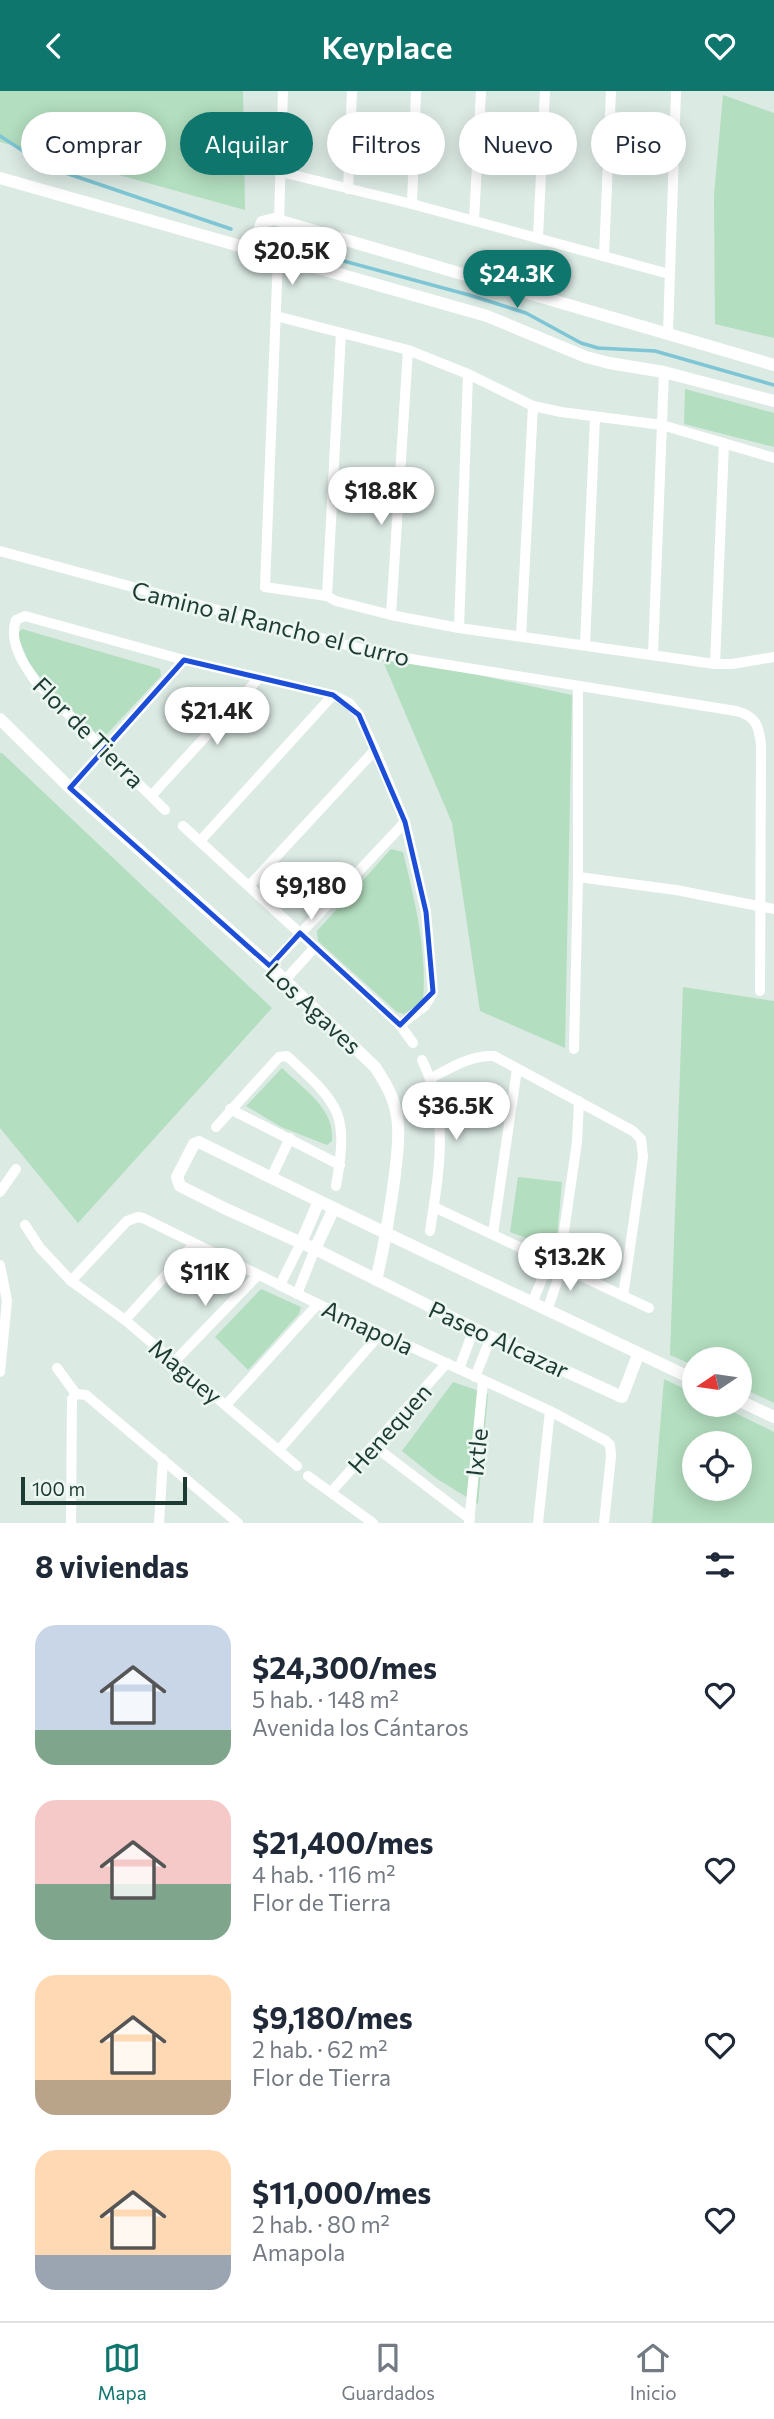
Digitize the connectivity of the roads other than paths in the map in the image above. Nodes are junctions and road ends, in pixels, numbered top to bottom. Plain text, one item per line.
1 (283, 91) edge
2 (352, 91) edge
3 (416, 91) edge
4 (481, 91) edge
5 (545, 91) edge
6 (611, 91) edge
7 (676, 91) edge
8 (282, 112) edge
9 (281, 175) edge
10 (293, 175) edge
11 (0, 178) edge
12 (348, 189) junction
13 (412, 204) junction
14 (279, 220) junction
15 (474, 220) junction
16 (538, 237) junction
17 (252, 250) junction
18 (604, 256) junction
19 (278, 257) junction
20 (669, 274) junction
21 (276, 316) junction
22 (341, 333) junction
23 (668, 333) junction
24 (408, 351) junction
25 (774, 365) edge
26 (664, 372) junction
27 (468, 375) junction
28 (774, 401) edge
29 (533, 406) junction
30 (595, 417) junction
31 (662, 425) junction
32 (724, 443) junction
33 (774, 458) edge
34 (0, 551) edge
35 (327, 596) junction
36 (391, 615) junction
37 (459, 628) junction
38 (522, 636) junction
39 (585, 644) junction
40 (653, 655) junction
41 (774, 657) edge
42 (184, 660) junction
43 (715, 664) junction
44 (259, 678) junction
45 (578, 686) junction
46 (333, 695) junction
47 (0, 719) edge
48 (376, 750) junction
49 (105, 751) junction
50 (70, 788) junction
51 (152, 795) junction
52 (165, 810) dead end
53 (405, 822) junction
54 (183, 826) dead end
55 (201, 840) junction
56 (578, 877) junction
57 (250, 885) junction
58 (761, 907) junction
59 (774, 909) edge
60 (300, 933) junction
61 (316, 947) junction
62 (270, 966) junction
63 (285, 980) junction
64 (760, 991) dead end
65 (400, 1025) junction
66 (413, 1043) dead end
67 (574, 1049) dead end
68 (422, 1060) dead end
69 (517, 1069) junction
70 (431, 1079) junction
71 (579, 1101) junction
72 (230, 1109) junction
73 (216, 1127) dead end
74 (290, 1138) junction
75 (340, 1165) junction
76 (16, 1169) dead end
77 (271, 1178) junction
78 (336, 1186) dead end
79 (0, 1192) edge
80 (319, 1201) junction
81 (433, 1207) junction
82 (334, 1208) junction
83 (25, 1225) dead end
84 (430, 1231) dead end
85 (387, 1234) junction
86 (494, 1234) junction
87 (300, 1243) junction
88 (194, 1244) junction
89 (315, 1249) junction
90 (561, 1252) junction
91 (549, 1262) junction
92 (0, 1265) edge
93 (562, 1267) junction
94 (258, 1275) junction
95 (376, 1280) junction
96 (71, 1282) junction
97 (280, 1285) junction
98 (297, 1294) junction
99 (623, 1296) junction
100 (533, 1301) junction
101 (318, 1304) junction
102 (548, 1308) junction
103 (649, 1308) dead end
104 (125, 1320) junction
105 (474, 1329) junction
106 (381, 1333) junction
107 (491, 1337) junction
108 (1, 1351) edge
109 (639, 1355) junction
110 (174, 1362) junction
111 (447, 1363) junction
112 (57, 1368) dead end
113 (459, 1369) junction
114 (0, 1372) edge
115 (682, 1374) edge
116 (479, 1379) junction
117 (76, 1394) junction
118 (226, 1405) junction
119 (752, 1407) edge
120 (550, 1411) junction
121 (774, 1417) edge
122 (373, 1446) junction
123 (279, 1450) junction
124 (163, 1459) junction
125 (298, 1466) dead end
126 (308, 1476) dead end
127 (331, 1492) junction
128 (469, 1521) edge
129 (71, 1523) edge
130 (159, 1523) edge
131 (238, 1523) edge
132 (373, 1523) edge
133 (538, 1523) edge
134 (604, 1523) edge

1 - 8 street
2 - 12 street
3 - 13 street
4 - 15 street
5 - 16 street
6 - 18 street
7 - 20 street
9 - 14 street
10 - 12 street
11 - 17 street
12 - 13 street
13 - 15 street
14 - 17 street
14 - 23 street
15 - 16 street
16 - 18 street
17 - 19 street
18 - 20 street
19 - 21 street
19 - 26 street
20 - 23 street
21 - 22 street
21 - 35 street
22 - 24 street
22 - 35 street
23 - 25 street
24 - 27 street
24 - 36 street
26 - 28 street
26 - 31 street
27 - 29 street
27 - 37 street
29 - 30 street
29 - 38 street
30 - 31 street
30 - 39 street
31 - 32 street
31 - 40 street
32 - 33 street
32 - 43 street
34 - 45 street, Camino al Rancho el Curro
35 - 36 street
36 - 37 street
37 - 38 street
38 - 39 street
39 - 40 street
40 - 43 street
41 - 43 street
42 - 44 street
42 - 49 street
42 - 49 street, Flor de Tierra
44 - 46 street
44 - 51 street
45 - 56 street
45 - 58 street, Camino al Rancho el Curro
46 - 48 street
46 - 55 street
47 - 50 street, Los Agaves
48 - 53 street
48 - 57 street
49 - 50 street
49 - 51 street, Flor de Tierra
50 - 62 street, Los Agaves
51 - 52 street, Flor de Tierra
53 - 60 street
53 - 65 street
54 - 55 street
55 - 57 street
56 - 58 street
56 - 67 street
57 - 60 street
58 - 59 street
58 - 64 street
60 - 61 street
60 - 62 street
61 - 63 street
61 - 65 street
62 - 63 street, Los Agaves
63 - 85 street, Los Agaves
65 - 66 street
68 - 70 street
69 - 70 street
69 - 71 street
69 - 86 street
70 - 81 street
71 - 90 street
71 - 99 street
72 - 73 street
72 - 74 street
72 - 75 street
74 - 75 street
74 - 77 street
75 - 78 street
76 - 79 street
77 - 80 street, Paseo Alcazar
77 - 87 street, Paseo Alcazar
80 - 82 street, Paseo Alcazar
80 - 87 street
81 - 84 street
81 - 86 street
82 - 85 street, Paseo Alcazar
82 - 89 street
83 - 96 street, Maguey
85 - 95 street, Los Agaves
85 - 100 street, Paseo Alcazar
86 - 91 street
87 - 89 street, Paseo Alcazar
87 - 97 street
88 - 94 street, Amapola
88 - 96 street, Amapola
88 - 104 street
89 - 95 street, Paseo Alcazar
89 - 98 street
90 - 91 street
90 - 93 street
91 - 93 street
91 - 100 street
92 - 108 street
93 - 99 street
93 - 102 street
94 - 97 street, Amapola
94 - 110 street
95 - 105 street, Paseo Alcazar
96 - 104 street, Maguey
97 - 98 street, Amapola
98 - 101 street, Amapola
99 - 103 street
100 - 102 street, Paseo Alcazar
101 - 106 street, Amapola
101 - 118 street
102 - 109 street, Paseo Alcazar
104 - 110 street, Maguey
105 - 107 street, Paseo Alcazar
105 - 113 street
106 - 111 street, Amapola
106 - 123 street
107 - 109 street, Paseo Alcazar
107 - 116 street, Ixtle
108 - 114 street
109 - 115 street, Paseo Alcazar
110 - 118 street, Maguey
111 - 113 street, Amapola
111 - 122 street, Henequen
112 - 117 street
113 - 116 street, Amapola
116 - 120 street, Amapola
116 - 128 street, Ixtle
117 - 124 street
117 - 129 street
118 - 123 street, Maguey
119 - 121 street
120 - 133 street
120 - 134 street, Amapola
122 - 127 street, Henequen
122 - 128 street
123 - 125 street, Maguey
124 - 130 street
124 - 131 street
126 - 127 street
127 - 132 street

